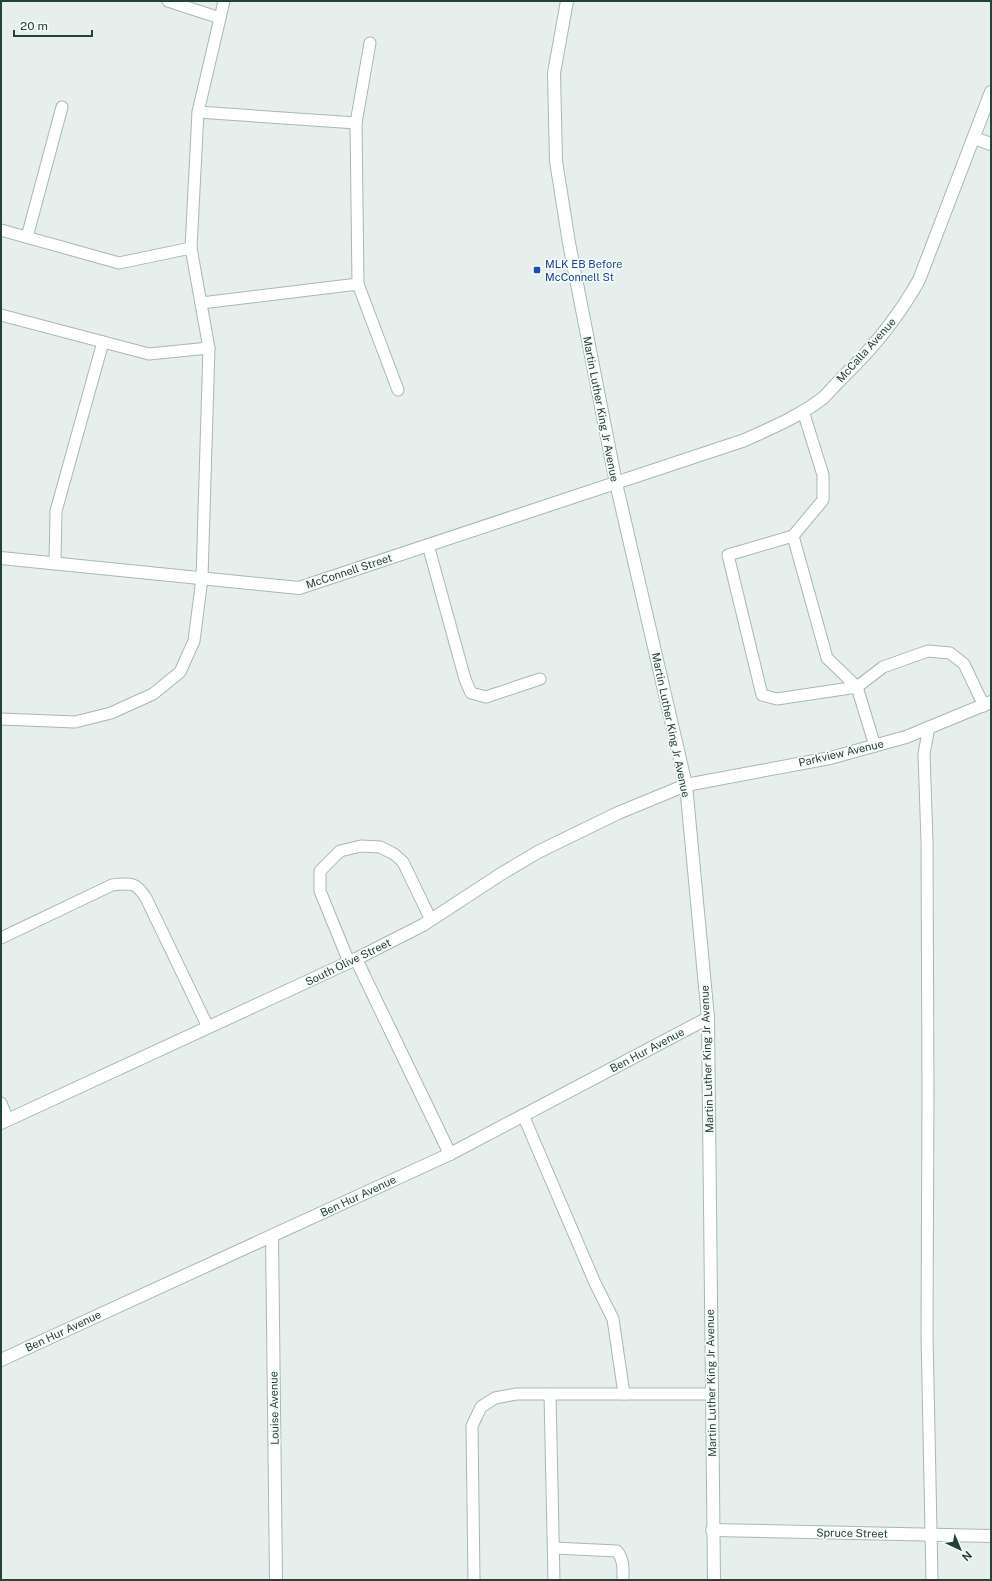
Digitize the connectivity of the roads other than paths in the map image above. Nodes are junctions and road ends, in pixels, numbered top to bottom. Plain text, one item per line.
1 (168, 1) edge
2 (224, 1) edge
3 (567, 1) edge
4 (220, 18) junction
5 (370, 43) dead end
6 (991, 92) edge
7 (62, 107) dead end
8 (198, 112) junction
9 (356, 123) junction
10 (974, 138) junction
11 (991, 144) edge
12 (1, 230) edge
13 (27, 237) junction
14 (191, 248) junction
15 (358, 284) junction
16 (201, 303) junction
17 (1, 315) edge
18 (103, 342) junction
19 (209, 348) junction
20 (398, 390) dead end
21 (803, 411) junction
22 (616, 484) junction
23 (793, 536) junction
24 (428, 545) junction
25 (1, 558) edge
26 (55, 563) junction
27 (202, 578) junction
28 (540, 679) dead end
29 (857, 688) junction
30 (987, 704) edge
31 (1, 719) edge
32 (929, 727) junction
33 (876, 746) junction
34 (686, 785) junction
35 (431, 920) junction
36 (1, 938) edge
37 (353, 961) junction
38 (708, 1018) junction
39 (208, 1027) junction
40 (1, 1103) edge
41 (523, 1115) junction
42 (4, 1121) edge
43 (450, 1154) junction
44 (272, 1236) junction
45 (1, 1360) edge
46 (550, 1394) junction
47 (624, 1394) junction
48 (711, 1394) junction
49 (712, 1530) junction
50 (932, 1534) junction
51 (991, 1536) edge
52 (554, 1548) junction
53 (276, 1580) edge
54 (474, 1580) edge
55 (554, 1580) edge
56 (623, 1580) edge
57 (714, 1580) edge
58 (932, 1580) edge

1 - 4 lane
2 - 4 lane
3 - 22 street, Martin Luther King Jr Avenue
4 - 8 lane
5 - 9 lane
6 - 10 street, McCalla Avenue
7 - 13 lane
8 - 9 lane
8 - 14 lane
9 - 15 lane
10 - 11 street
10 - 21 street, McCalla Avenue
12 - 13 lane
13 - 14 lane
14 - 16 lane
15 - 16 lane
15 - 20 lane
16 - 19 lane
17 - 18 lane
18 - 19 lane
18 - 26 lane
19 - 27 lane
21 - 22 street, McCalla Avenue
21 - 23 lane
22 - 24 street, McConnell Street
22 - 34 street, Martin Luther King Jr Avenue
23 - 29 lane
23 - 29 lane
24 - 27 street, McConnell Street
24 - 28 lane
25 - 26 street, McConnell Street
26 - 27 street, McConnell Street
27 - 31 lane
29 - 30 lane
29 - 33 lane
30 - 32 street, Parkview Avenue
32 - 33 street, Parkview Avenue
32 - 50 lane
33 - 34 street, Parkview Avenue
34 - 35 street, South Olive Street
34 - 38 street, Martin Luther King Jr Avenue
35 - 37 street, South Olive Street
35 - 37 lane
36 - 39 lane
37 - 39 street, South Olive Street
37 - 43 street
38 - 41 street, Ben Hur Avenue
38 - 48 street, Martin Luther King Jr Avenue
39 - 42 street, South Olive Street
40 - 42 lane
41 - 43 street, Ben Hur Avenue
41 - 47 lane
43 - 44 street, Ben Hur Avenue
44 - 45 street, Ben Hur Avenue
44 - 53 street, Louise Avenue
46 - 47 lane
46 - 52 lane
46 - 54 lane
47 - 48 lane
48 - 49 street, Martin Luther King Jr Avenue
49 - 50 street, Spruce Street
49 - 57 street, Martin Luther King Jr Avenue
50 - 51 street, Spruce Street
50 - 58 lane
52 - 55 lane
52 - 56 lane

